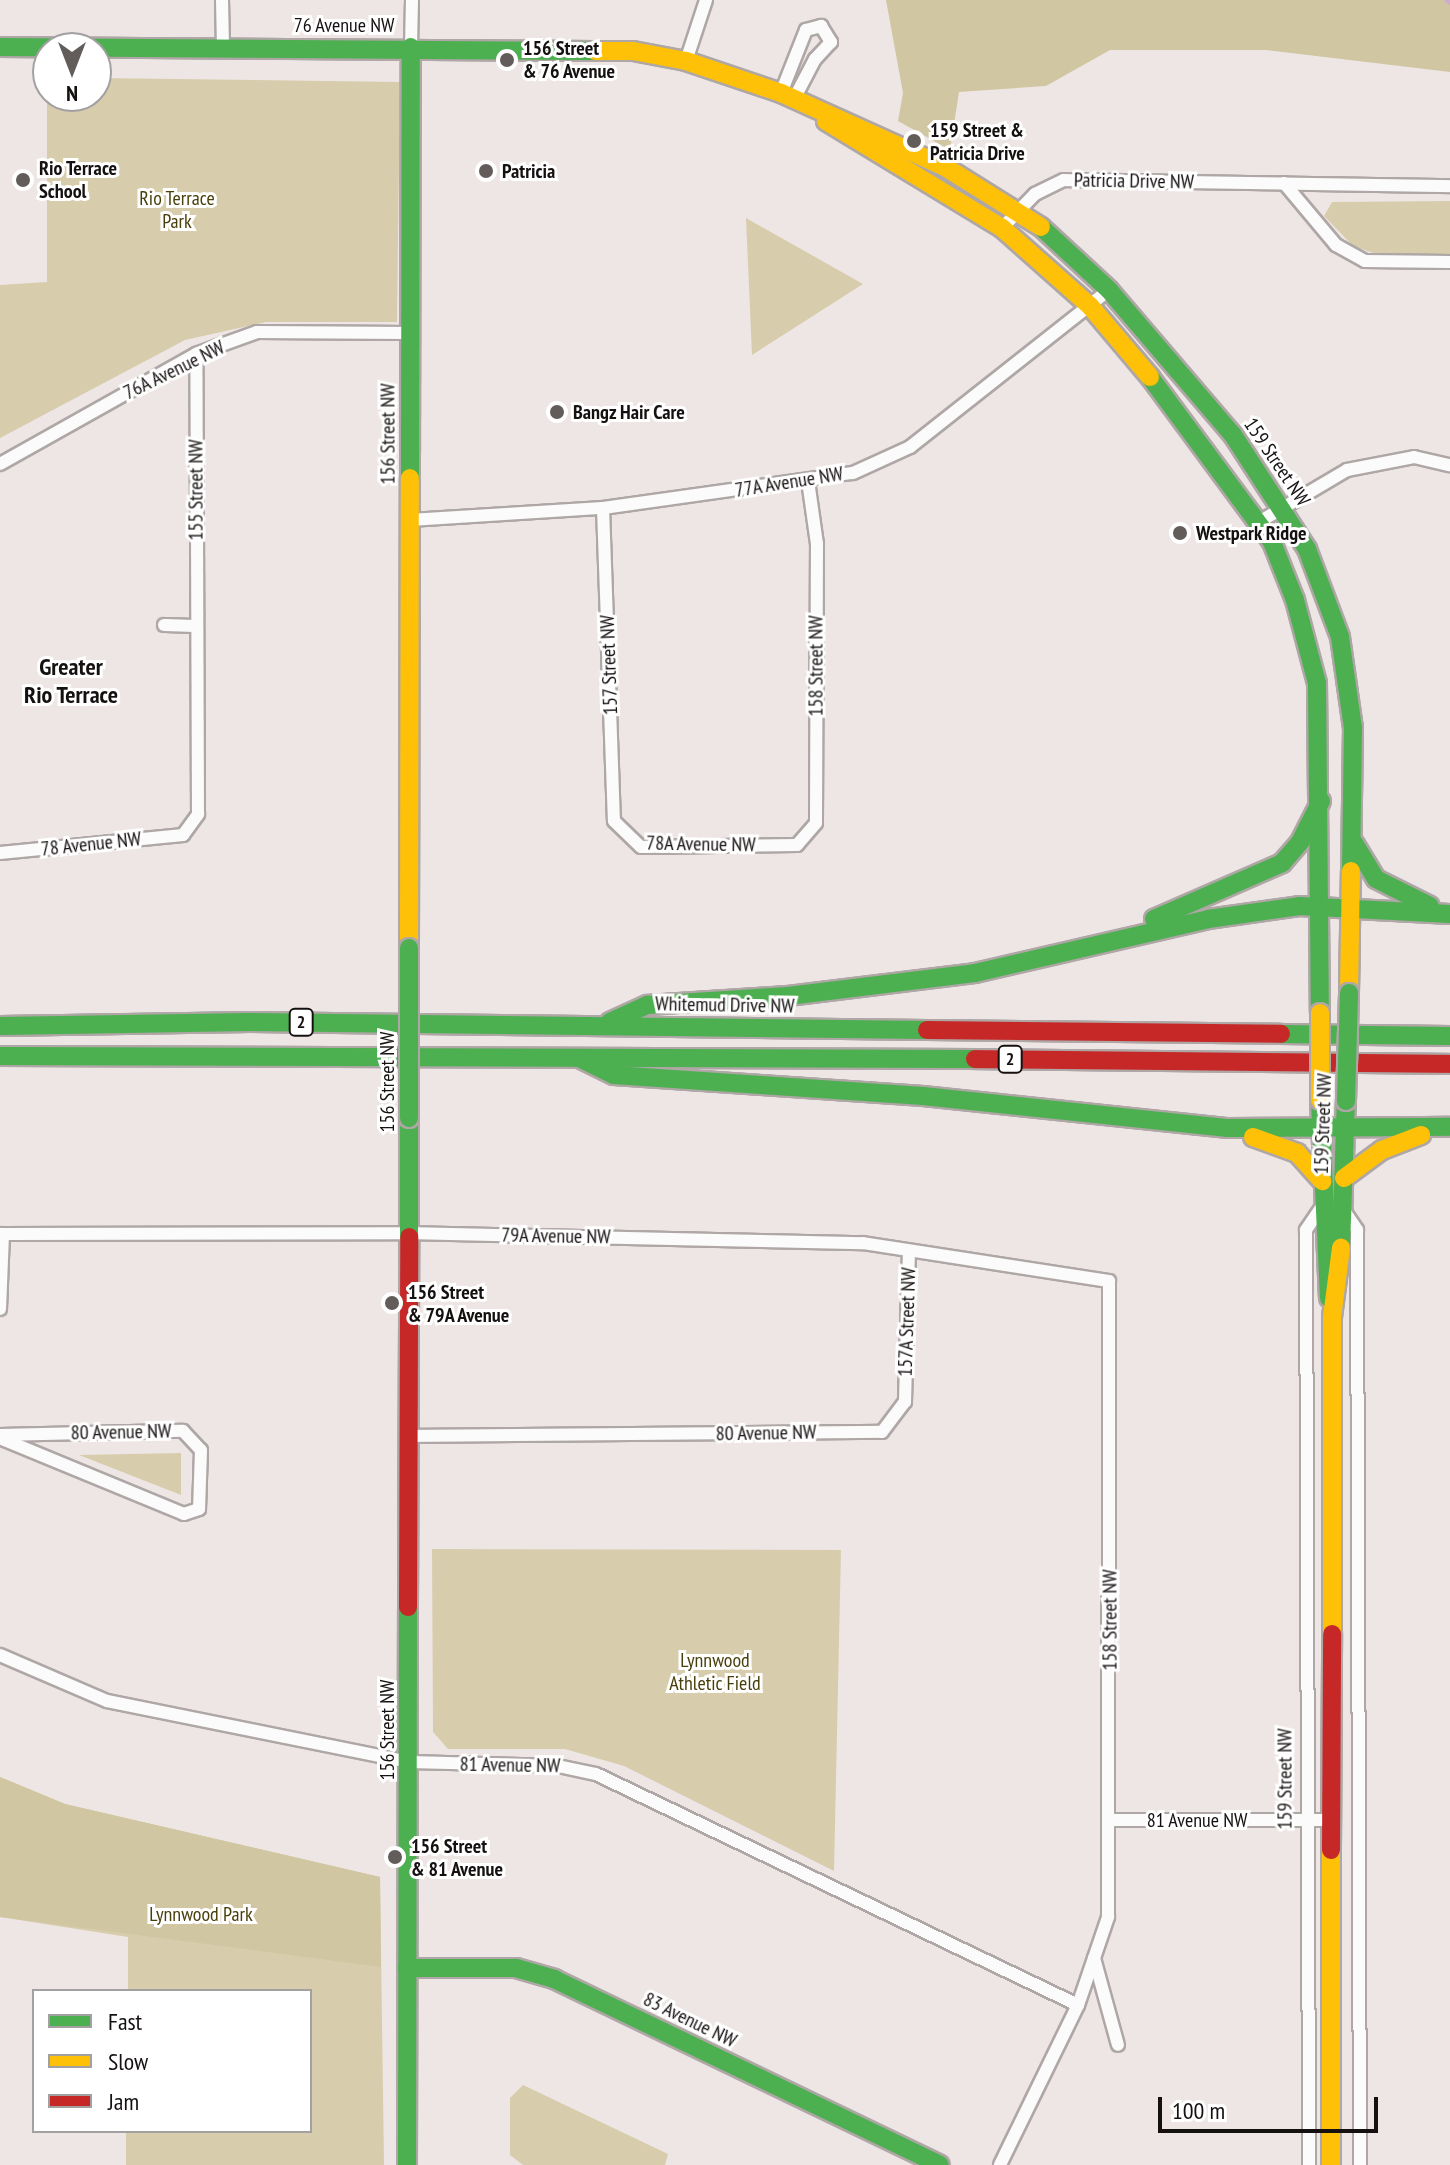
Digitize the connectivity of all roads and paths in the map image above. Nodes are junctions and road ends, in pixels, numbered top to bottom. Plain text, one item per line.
1 (222, 0) edge
2 (412, 0) edge
3 (706, 0) edge
4 (0, 47) edge
5 (223, 47) junction
6 (411, 47) junction
7 (686, 61) junction
8 (787, 96) junction
9 (1284, 183) junction
10 (1450, 186) edge
11 (1019, 210) junction
12 (1002, 228) junction
13 (1450, 262) edge
14 (1109, 290) junction
15 (1090, 306) junction
16 (410, 333) junction
17 (196, 354) junction
18 (0, 464) edge
19 (1450, 465) edge
20 (808, 481) junction
21 (603, 508) junction
22 (1283, 508) junction
23 (410, 520) junction
24 (1259, 522) junction
25 (164, 625) dead end
26 (196, 626) junction
27 (1321, 801) junction
28 (614, 821) joint
29 (183, 835) joint
30 (1354, 843) junction
31 (797, 845) joint
32 (0, 853) edge
33 (1352, 905) junction
34 (1321, 906) junction
35 (1445, 912) edge
36 (1024, 962) junction
37 (603, 1025) junction
38 (0, 1026) edge
39 (1450, 1036) edge
40 (570, 1054) junction
41 (0, 1056) edge
42 (1450, 1064) edge
43 (1228, 1128) junction
44 (1346, 1128) junction
45 (1450, 1129) edge
46 (1320, 1130) junction
47 (1344, 1178) junction
48 (1322, 1181) junction
49 (1322, 1206) junction
50 (1342, 1207) junction
51 (407, 1233) junction
52 (2, 1234) edge
53 (909, 1252) junction
54 (1109, 1281) joint
55 (0, 1309) edge
56 (1332, 1317) junction
57 (882, 1432) joint
58 (409, 1436) junction
59 (0, 1437) edge
60 (0, 1655) edge
61 (410, 1762) junction
62 (1110, 1820) junction
63 (1307, 1820) junction
64 (1332, 1820) junction
65 (1094, 1958) junction
66 (407, 1968) junction
67 (1078, 2005) junction
68 (1118, 2045) dead end
69 (407, 2165) edge
70 (940, 2165) edge
71 (1000, 2165) edge
72 (1309, 2165) edge
73 (1331, 2165) edge
74 (1360, 2165) edge

1 - 5 street
2 - 6 street, 156 Street NW
3 - 7 street
4 - 5 main road, 76 Avenue NW
5 - 6 main road, 76 Avenue NW
6 - 7 main road, 76 Avenue NW
6 - 16 main road, 156 Street NW
7 - 8 main road, 159 Street NW
8 - 8 street
8 - 11 main road, 159 Street NW
8 - 12 main road, 159 Street NW
9 - 10 street, Patricia Drive NW
9 - 11 street, Patricia Drive NW
9 - 13 street
11 - 12 street, Patricia Drive NW
11 - 14 main road, 159 Street NW
12 - 15 main road, 159 Street NW
14 - 15 street, 77A Avenue NW
14 - 22 main road, 159 Street NW
15 - 20 street, 77A Avenue NW
15 - 24 main road, 159 Street NW
16 - 17 street, 76A Avenue NW
16 - 23 main road, 156 Street NW
17 - 18 street, 76A Avenue NW
17 - 26 street, 155 Street NW
19 - 22 street
20 - 21 street, 77A Avenue NW
20 - 31 street, 158 Street NW
21 - 23 street, 77A Avenue NW
21 - 28 street, 157 Street NW
22 - 24 street
22 - 30 main road, 159 Street NW
23 - 51 main road, 156 Street NW, bridge
24 - 27 main road, 159 Street NW
25 - 26 street
26 - 29 street, 155 Street NW
27 - 34 main road, 159 Street NW
27 - 36 main road
28 - 31 street, 78A Avenue NW
29 - 32 street, 78 Avenue NW
30 - 33 main road, 159 Street NW
30 - 35 main road
33 - 34 main road
33 - 35 main road
33 - 44 main road, 159 Street NW, bridge
34 - 36 main road
34 - 46 main road, 159 Street NW, bridge
36 - 37 main road
37 - 38 main road, Whitemud Drive NW / 2
37 - 39 main road, Whitemud Drive NW / 2
40 - 41 main road, 2
40 - 42 main road, 2
40 - 43 main road
43 - 46 main road
43 - 48 main road
44 - 45 main road
44 - 46 main road
44 - 47 main road, 159 Street NW
45 - 47 main road
46 - 48 main road, 159 Street NW
47 - 50 main road, 159 Street NW
48 - 49 main road, 159 Street NW
49 - 56 main road, 159 Street NW
49 - 63 street, 159 Street NW
50 - 56 main road, 159 Street NW
50 - 74 street, 159 Street NW
51 - 52 street, 79A Avenue NW
51 - 53 street, 79A Avenue NW
51 - 58 main road, 156 Street NW
52 - 55 street
53 - 54 street, 79A Avenue NW
53 - 57 street, 157A Street NW
54 - 62 street, 158 Street NW
56 - 64 main road, 159 Street NW
57 - 58 street, 80 Avenue NW
58 - 61 main road, 156 Street NW
59 - 59 street, 80 Avenue NW
60 - 61 street, 81 Avenue NW
61 - 66 main road, 156 Street NW
61 - 67 street, 81 Avenue NW
62 - 63 street, 81 Avenue NW
62 - 65 street, 158 Street NW
63 - 64 street, 81 Avenue NW
63 - 72 street, 159 Street NW
64 - 73 main road, 159 Street NW
65 - 67 street, 158 Street NW
65 - 68 street
66 - 69 main road, 156 Street NW
66 - 70 main road, 83 Avenue NW
67 - 71 street, 158 Street NW

